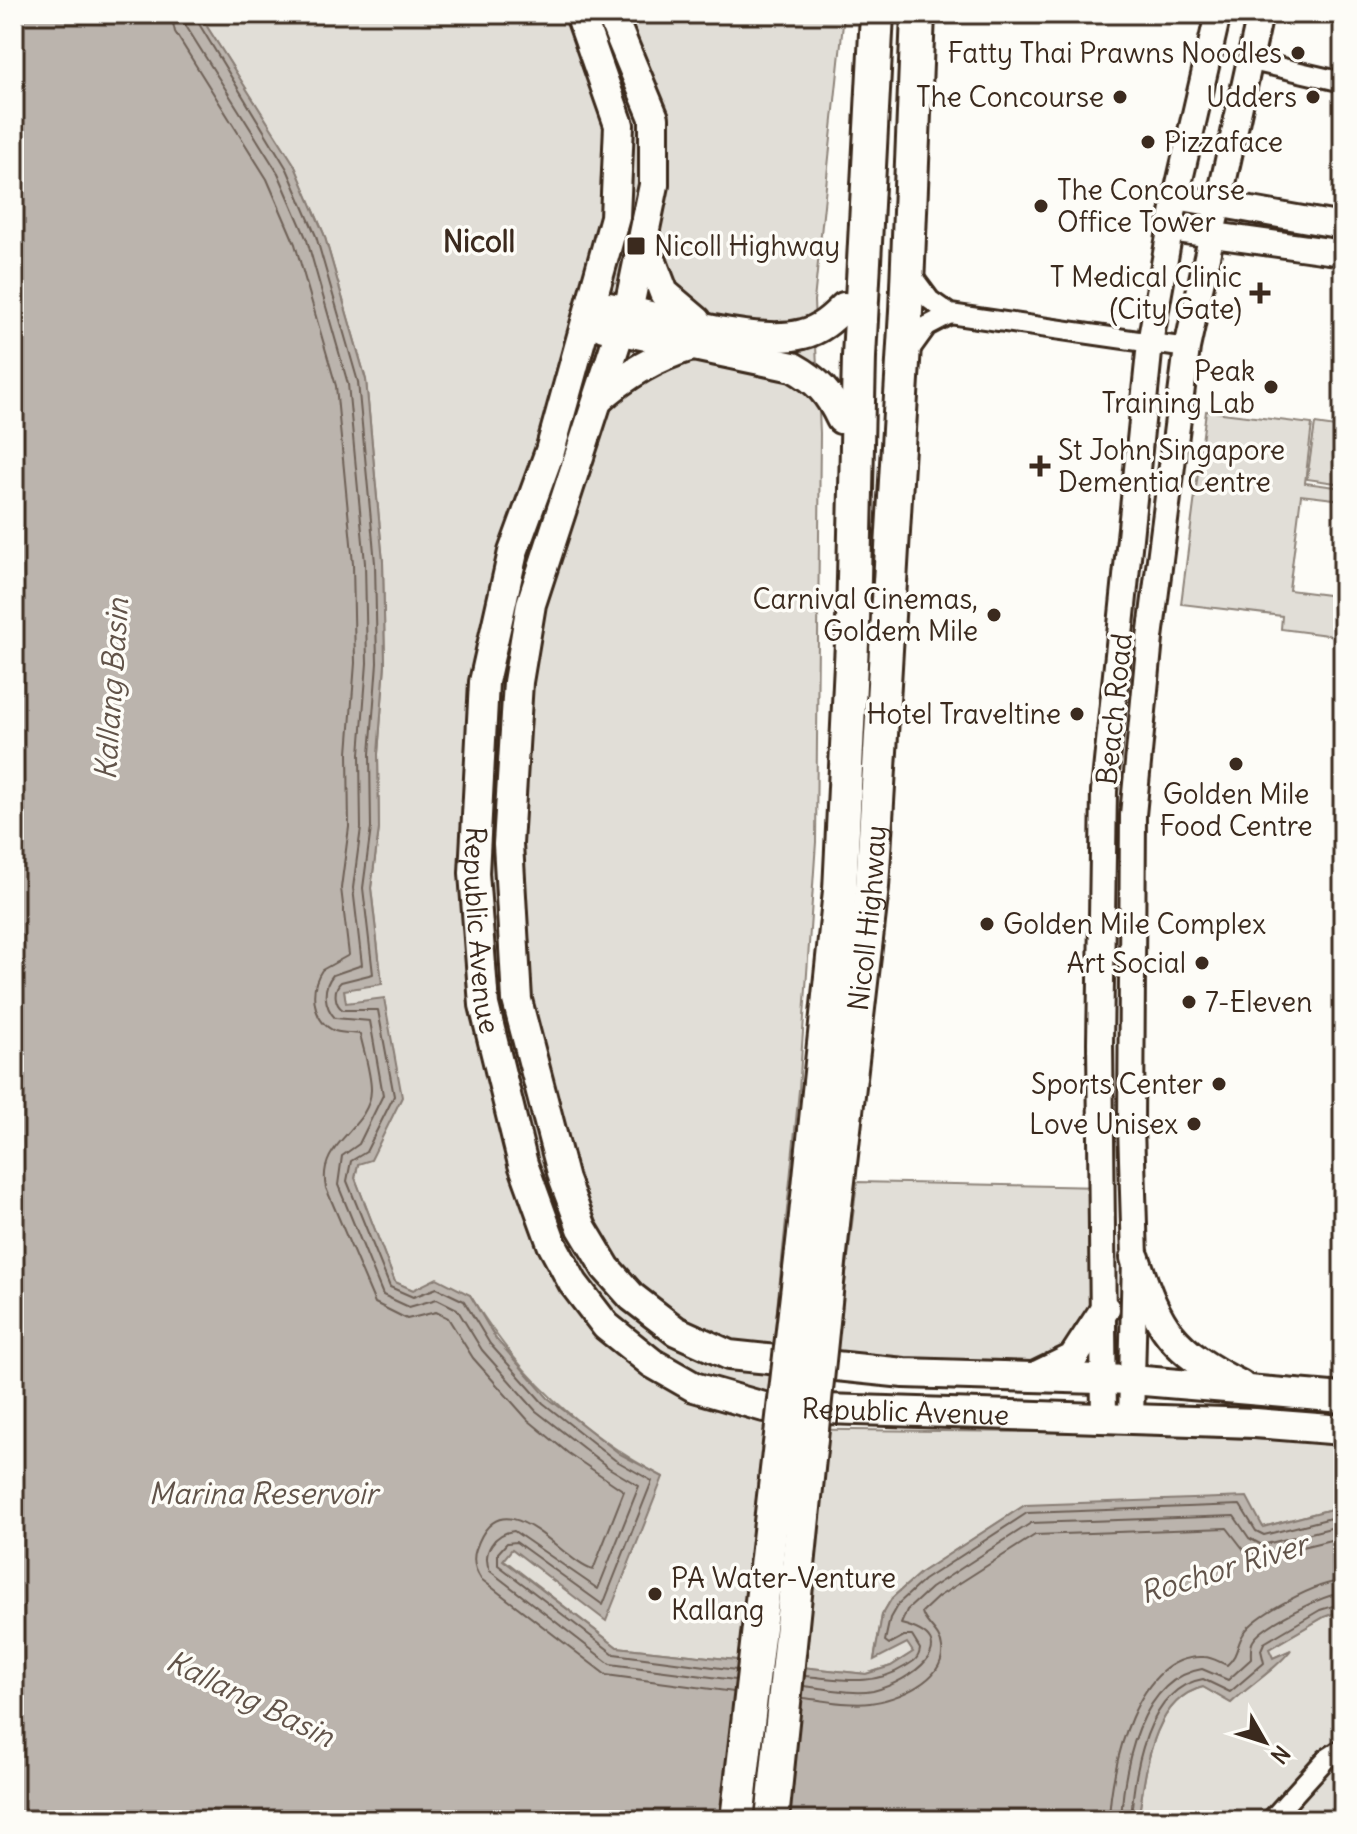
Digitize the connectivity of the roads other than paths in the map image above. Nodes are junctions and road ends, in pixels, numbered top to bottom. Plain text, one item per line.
1 (580, 14) edge
2 (611, 14) edge
3 (865, 14) edge
4 (877, 14) edge
5 (918, 14) edge
6 (1218, 14) edge
7 (1260, 14) edge
8 (1248, 60) junction
9 (1343, 82) edge
10 (1176, 197) junction
11 (1216, 204) junction
12 (1343, 226) edge
13 (1170, 229) junction
14 (1210, 235) junction
15 (644, 241) junction
16 (1343, 253) edge
17 (908, 271) junction
18 (844, 307) junction
19 (589, 314) junction
20 (950, 314) junction
21 (623, 320) junction
22 (701, 336) junction
23 (1150, 343) junction
24 (1187, 348) junction
25 (903, 367) junction
26 (1144, 397) junction
27 (597, 401) junction
28 (1180, 403) junction
29 (841, 419) junction
30 (853, 622) junction
31 (819, 1224) junction
32 (1135, 1268) junction
33 (1105, 1295) junction
34 (1028, 1379) junction
35 (1119, 1380) junction
36 (1251, 1391) junction
37 (1343, 1398) edge
38 (1118, 1419) junction
39 (1343, 1430) edge
40 (1343, 1748) edge
41 (737, 1820) edge
42 (772, 1820) edge
43 (1271, 1820) edge

1 - 19 main road, Republic Avenue
2 - 15 main road, Republic Avenue
3 - 18 highway
4 - 30 highway, Nicoll Highway
5 - 17 highway, Nicoll Highway
6 - 10 main road, Beach Road
7 - 8 main road, Beach Road
8 - 9 street
8 - 11 main road, Beach Road
10 - 11 main road
10 - 13 main road, Beach Road
11 - 12 main road
11 - 14 main road, Beach Road
13 - 14 main road
13 - 23 main road, Beach Road
14 - 16 main road
14 - 24 main road, Beach Road
15 - 21 main road, Republic Avenue
15 - 22 main road
17 - 20 street
17 - 25 highway, Nicoll Highway
18 - 22 main road
18 - 29 highway
19 - 21 main road
19 - 38 main road, Republic Avenue
20 - 23 street
20 - 25 street
21 - 22 main road
21 - 27 main road, Republic Avenue
22 - 27 main road
22 - 29 main road
23 - 24 street
23 - 26 main road, Beach Road
24 - 28 main road, Beach Road
25 - 31 highway, Nicoll Highway
26 - 28 main road
26 - 33 main road, Beach Road
27 - 34 main road, Republic Avenue
28 - 32 main road, Beach Road
29 - 30 highway
30 - 31 highway, Nicoll Highway
31 - 41 highway, Nicoll Highway, bridge
31 - 42 highway, Nicoll Highway, bridge
32 - 33 main road
32 - 35 main road, Beach Road
32 - 36 main road
33 - 34 main road
33 - 35 main road, Beach Road
34 - 35 main road, Republic Avenue
35 - 36 main road, Republic Avenue
35 - 38 main road, Beach Road
36 - 37 main road, Republic Avenue
38 - 39 main road, Republic Avenue
40 - 43 street

